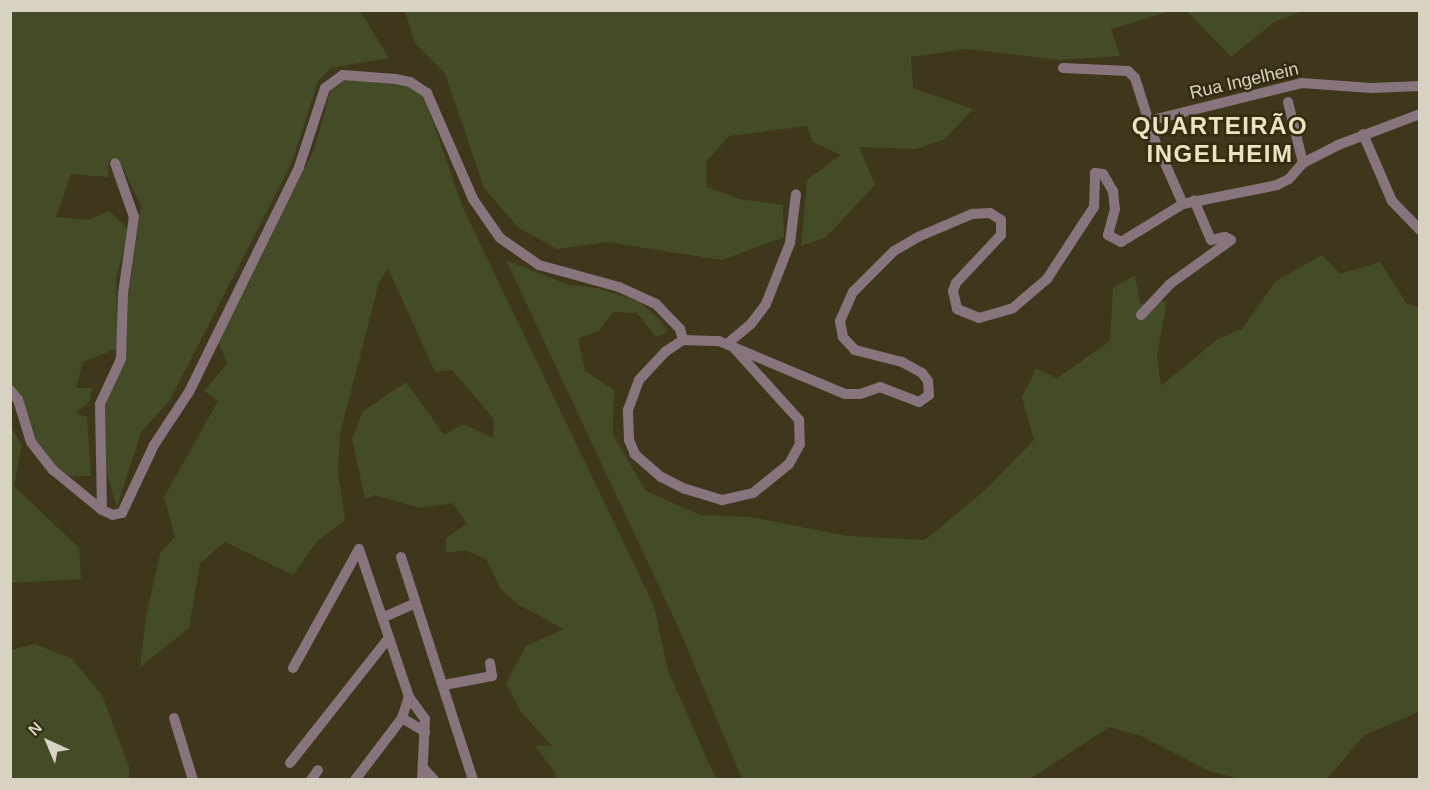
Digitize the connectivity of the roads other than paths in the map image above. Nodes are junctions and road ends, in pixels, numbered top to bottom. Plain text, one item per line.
1 (1063, 68) dead end
2 (1419, 86) edge
3 (1288, 102) dead end
4 (1419, 114) edge
5 (1148, 121) junction
6 (1363, 134) junction
7 (115, 163) dead end
8 (1303, 163) junction
9 (796, 194) dead end
10 (1194, 200) junction
11 (1183, 204) junction
12 (1419, 230) edge
13 (1141, 315) dead end
14 (683, 340) junction
15 (731, 346) junction
16 (10, 390) edge
17 (102, 510) junction
18 (401, 557) dead end
19 (415, 603) junction
20 (382, 618) junction
21 (388, 639) junction
22 (490, 663) dead end
23 (293, 668) dead end
24 (444, 685) junction
25 (409, 697) junction
26 (174, 718) dead end
27 (402, 718) junction
28 (425, 732) junction
29 (290, 763) dead end
30 (423, 768) junction
31 (318, 770) dead end
32 (357, 779) edge
33 (193, 780) edge
34 (310, 780) edge
35 (422, 780) edge
36 (434, 780) edge
37 (473, 780) edge

1 - 5 street
2 - 5 street, Rua Ingelhein
3 - 8 street
4 - 6 street
5 - 11 street
6 - 8 street
6 - 12 street
7 - 17 street
8 - 10 street
9 - 15 street
10 - 11 street
10 - 13 street
11 - 15 street
14 - 15 street
14 - 15 street
14 - 17 street
16 - 17 street
18 - 19 street
19 - 20 street
19 - 24 street
20 - 21 street
20 - 23 street
21 - 25 street
21 - 29 street
22 - 24 street
24 - 37 street
25 - 27 street
25 - 28 street
26 - 33 street
27 - 28 street
27 - 32 street
28 - 30 street
30 - 35 street
30 - 36 street
31 - 34 street

